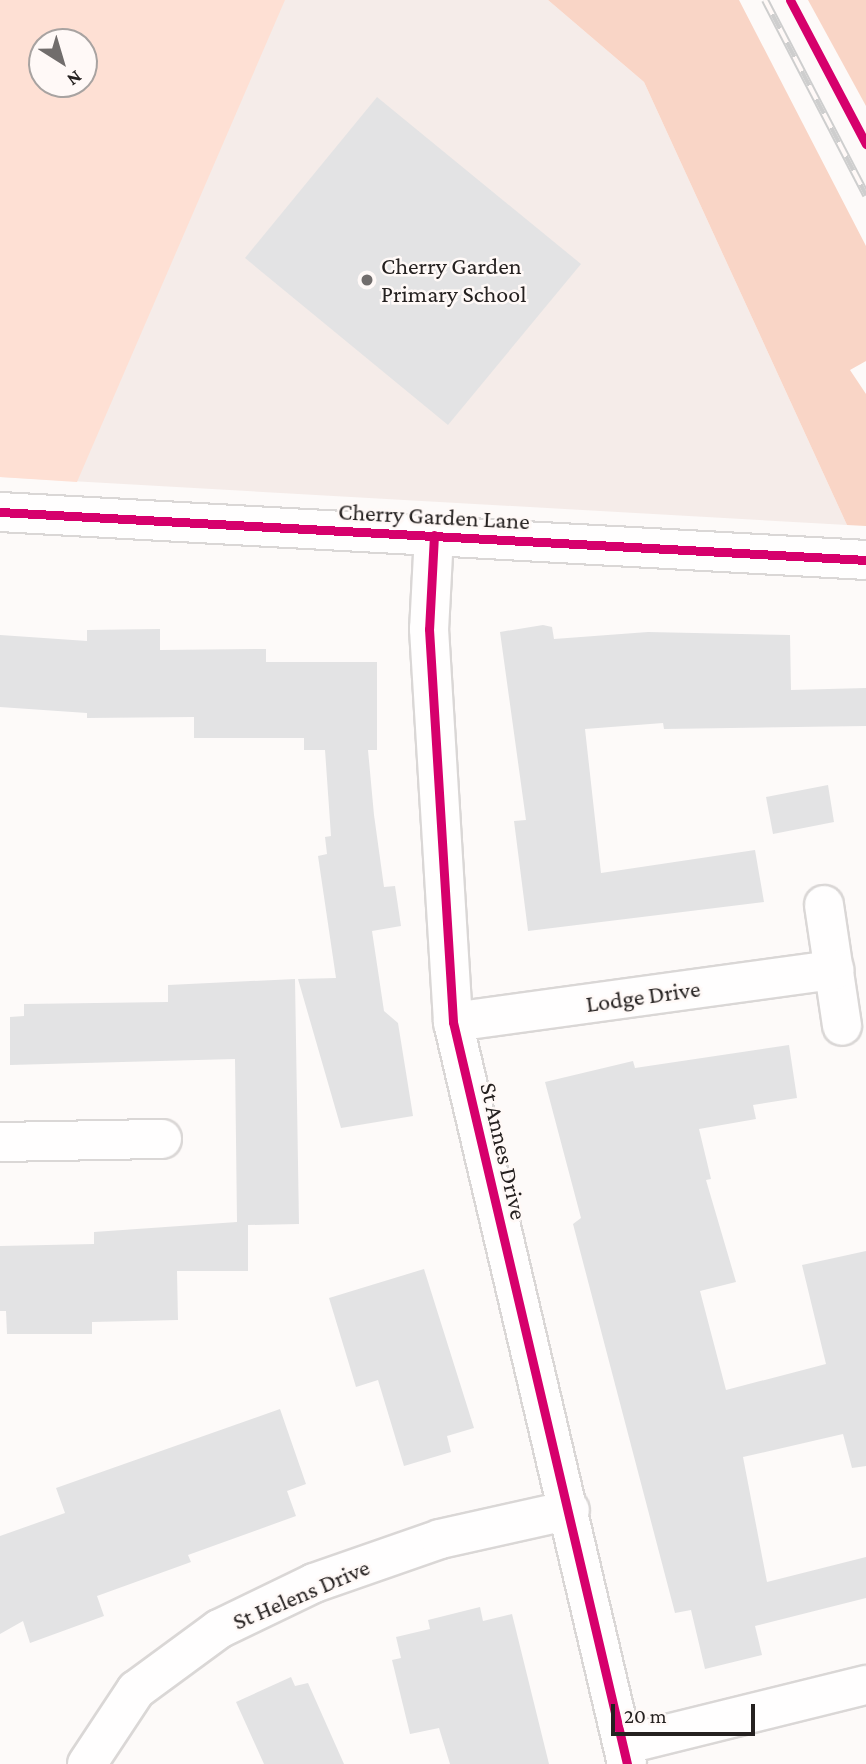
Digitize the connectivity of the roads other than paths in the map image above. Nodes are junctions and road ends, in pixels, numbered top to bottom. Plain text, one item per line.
1 (0, 512) edge
2 (434, 535) junction
3 (866, 560) edge
4 (824, 905) dead end
5 (834, 970) junction
6 (453, 1022) junction
7 (842, 1026) dead end
8 (162, 1139) dead end
9 (0, 1142) edge
10 (570, 1510) junction
11 (866, 1685) edge
12 (625, 1755) edge
13 (87, 1764) edge

1 - 2 street, Cherry Garden Lane
2 - 3 street, Cherry Garden Lane
2 - 6 street, St Annes Drive
4 - 5 street
5 - 6 street, Lodge Drive
5 - 7 street
6 - 10 street, St Annes Drive
8 - 9 street
10 - 12 street, St Annes Drive
10 - 13 street, St Helens Drive
11 - 12 street

